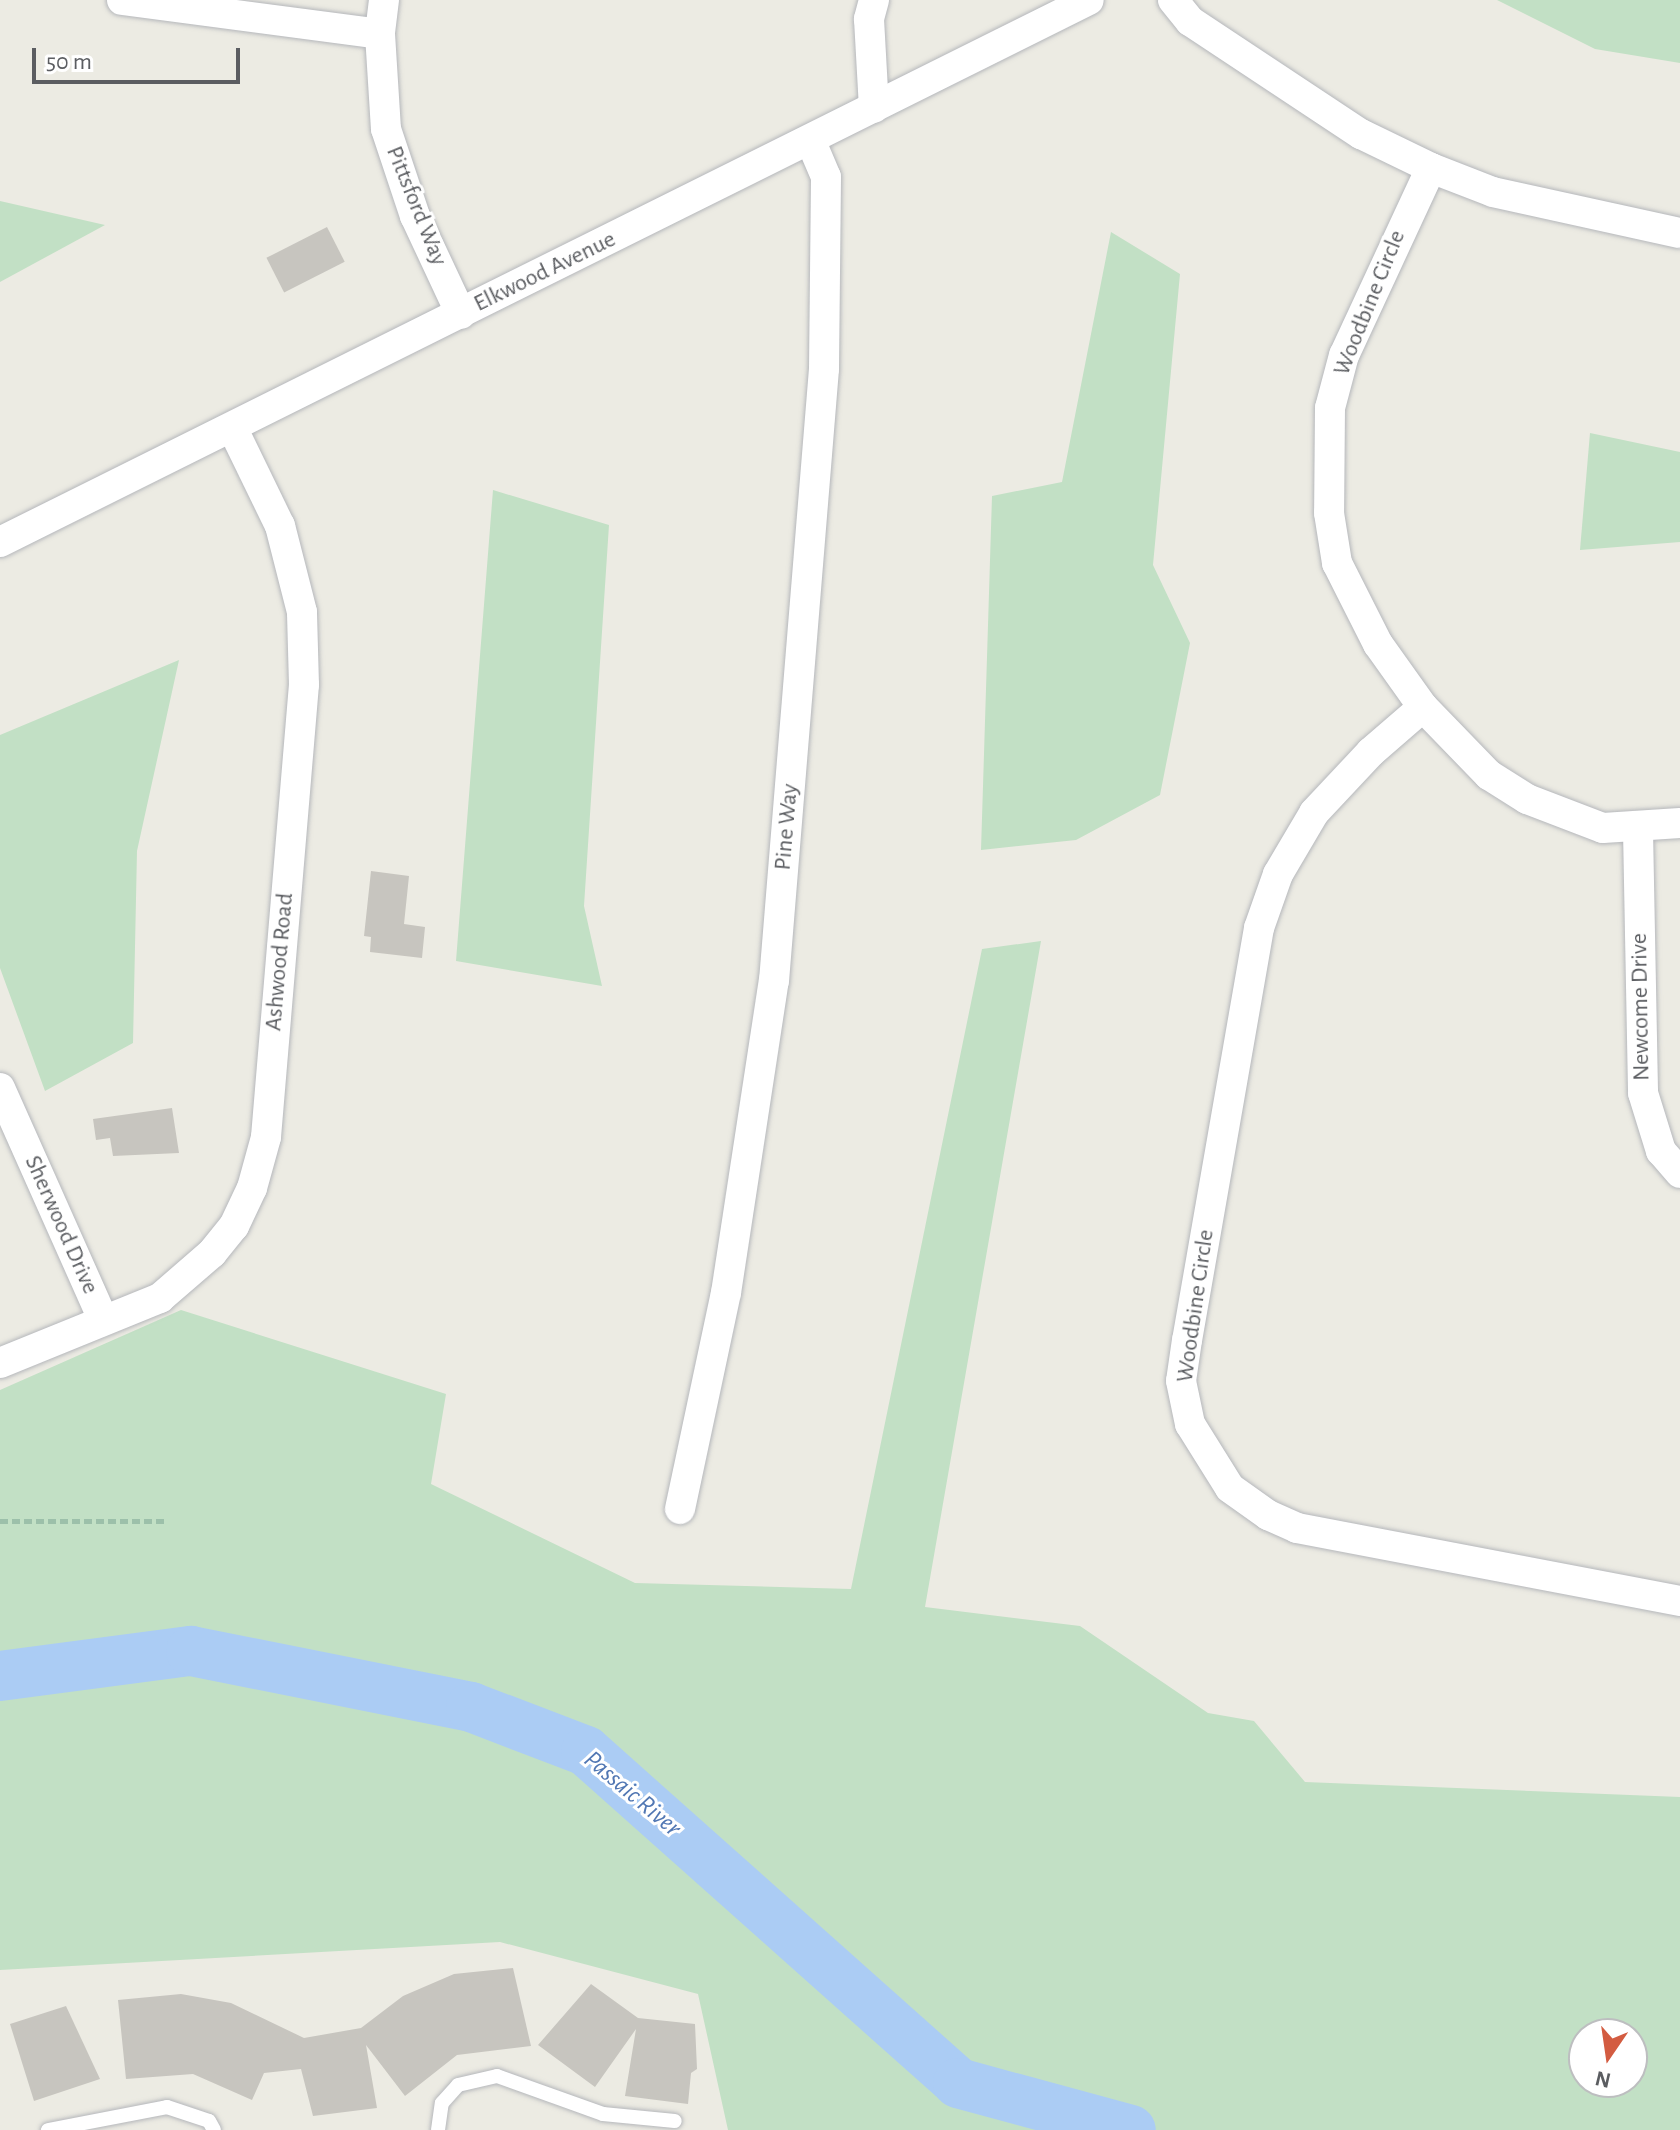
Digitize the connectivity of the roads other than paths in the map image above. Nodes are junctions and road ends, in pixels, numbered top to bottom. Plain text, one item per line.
1 (122, 0) edge
2 (384, 0) edge
3 (874, 0) edge
4 (1089, 0) edge
5 (1173, 0) edge
6 (380, 34) junction
7 (874, 108) junction
8 (811, 141) junction
9 (1431, 168) junction
10 (1680, 233) edge
11 (461, 314) junction
12 (233, 429) junction
13 (0, 542) edge
14 (1423, 707) junction
15 (1680, 823) edge
16 (1638, 830) junction
17 (0, 1088) edge
18 (1680, 1173) edge
19 (103, 1319) junction
20 (0, 1363) edge
21 (680, 1509) dead end
22 (1680, 1601) edge
23 (675, 2121) dead end
24 (48, 2130) edge
25 (214, 2130) edge
26 (438, 2130) edge

1 - 6 street
2 - 6 street, Pittsford Way
3 - 7 street
4 - 7 street, Elkwood Avenue
5 - 9 street
6 - 11 street, Pittsford Way
7 - 8 street, Elkwood Avenue
8 - 11 street, Elkwood Avenue
8 - 21 street, Pine Way
9 - 10 street
9 - 14 street, Woodbine Circle
11 - 12 street, Elkwood Avenue
12 - 13 street, Elkwood Avenue
12 - 19 street, Ashwood Road
14 - 16 street, Woodbine Circle
14 - 22 street, Woodbine Circle
15 - 16 street, Woodbine Circle
16 - 18 street, Newcome Drive
17 - 19 street, Sherwood Drive
19 - 20 street, Ashwood Road
23 - 26 lane
24 - 25 lane

